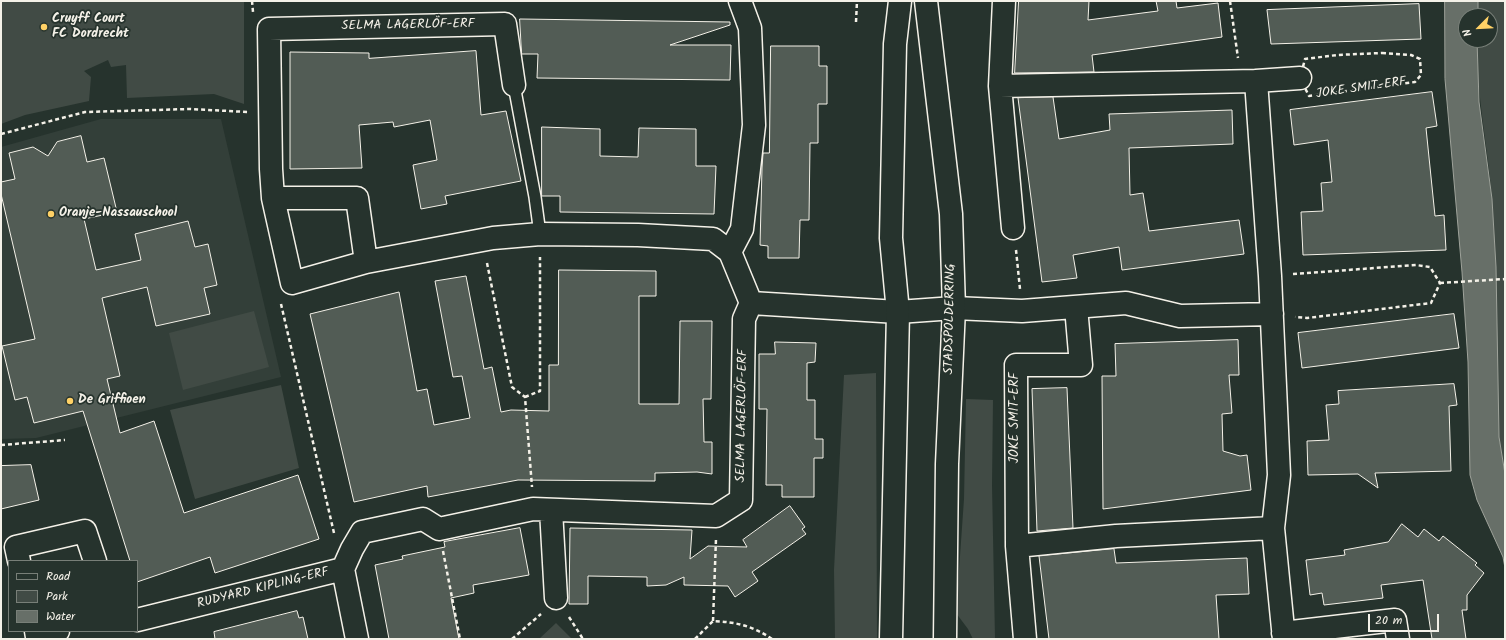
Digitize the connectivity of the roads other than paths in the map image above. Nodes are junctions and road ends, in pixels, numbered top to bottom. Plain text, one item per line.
1 (740, 1) edge
2 (900, 1) edge
3 (926, 1) edge
4 (1004, 1) edge
5 (1300, 78) road end
6 (1248, 81) junction
7 (514, 85) joint
8 (1000, 86) junction
9 (273, 198) junction
10 (1014, 228) dead end
11 (540, 234) junction
12 (730, 252) junction
13 (366, 262) junction
14 (751, 303) junction
15 (1076, 307) junction
16 (954, 308) junction
17 (898, 312) junction
18 (1272, 314) junction
19 (542, 510) junction
20 (1274, 528) junction
21 (1017, 546) junction
22 (20, 560) edge
23 (95, 560) edge
24 (344, 569) junction
25 (556, 598) dead end
26 (138, 620) edge
27 (36, 632) edge
28 (55, 632) edge
29 (1284, 636) edge
30 (357, 639) edge
31 (891, 639) edge
32 (945, 639) edge
33 (1025, 639) edge
34 (1398, 639) edge

1 - 12 street
2 - 17 street
3 - 16 street, STADSPOLDERRING
4 - 8 street
5 - 6 street, JOKE SMIT-ERF
6 - 8 street, JOKE SMIT-ERF
6 - 18 street
7 - 9 street, SELMA LAGERLÖF-ERF
7 - 11 lane, SELMA LAGERLÖF-ERF
8 - 10 street
9 - 13 street
9 - 13 street, SELMA LAGERLÖF-ERF
11 - 12 street, SELMA LAGERLÖF-ERF
11 - 13 street, SELMA LAGERLÖF-ERF
12 - 14 street
14 - 17 street
14 - 19 street, SELMA LAGERLÖF-ERF
15 - 16 street
15 - 18 street
15 - 21 street, JOKE SMIT-ERF
16 - 17 street
16 - 32 street, STADSPOLDERRING
17 - 31 street
18 - 20 street
19 - 24 street
19 - 25 street
20 - 21 street
20 - 29 street
21 - 33 street, JOKE SMIT-ERF
22 - 23 street
24 - 26 street, RUDYARD KIPLING-ERF
24 - 30 street, RUDYARD KIPLING-ERF
27 - 28 street
29 - 34 street

